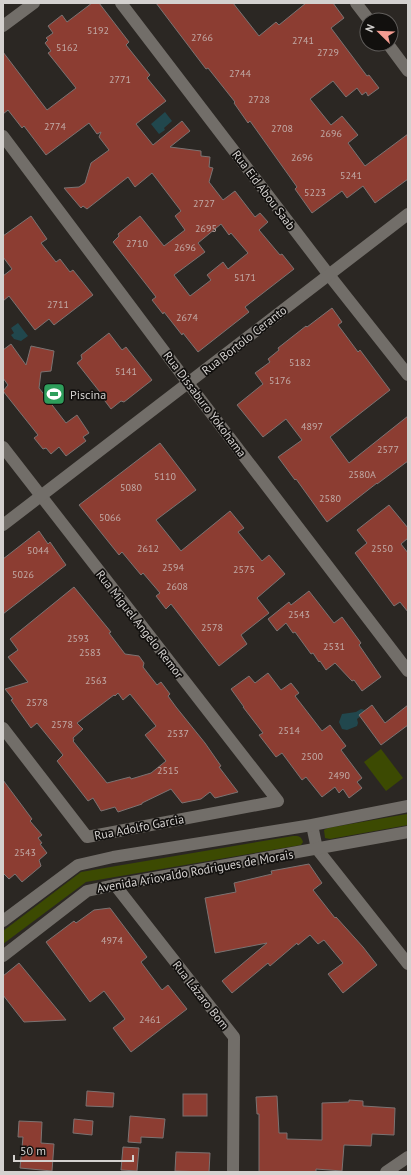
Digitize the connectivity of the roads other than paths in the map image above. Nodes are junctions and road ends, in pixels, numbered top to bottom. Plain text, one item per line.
1 (34, 3) edge
2 (121, 3) edge
3 (356, 3) edge
4 (363, 12) edge
5 (3, 26) edge
6 (394, 52) edge
7 (408, 71) edge
8 (3, 136) edge
9 (408, 214) edge
10 (329, 274) junction
11 (408, 375) edge
12 (188, 383) junction
13 (3, 447) edge
14 (40, 496) junction
15 (3, 525) edge
16 (408, 671) edge
17 (3, 728) edge
18 (278, 801) joint
19 (408, 806) edge
20 (312, 825) junction
21 (408, 832) edge
22 (317, 849) junction
23 (115, 885) junction
24 (3, 921) edge
25 (3, 956) edge
26 (408, 964) edge
27 (408, 1157) edge
28 (233, 1172) edge
29 (386, 1172) edge

1 - 5 street
2 - 10 street, Rua Eid Abou Saab
3 - 4 street
6 - 7 street
8 - 12 street, Rua Dissaburo Yokohama
9 - 10 street, Rua Bortolo Ceranto
10 - 11 street, Rua Eid Abou Saab
10 - 12 street, Rua Bortolo Ceranto
12 - 14 street, Rua Bortolo Ceranto
12 - 16 street, Rua Dissaburo Yokohama
13 - 14 street, Rua Miguel Angelo Remor
14 - 15 street, Rua Bortolo Ceranto
14 - 18 street, Rua Miguel Angelo Remor
17 - 18 street, Rua Adolfo Garcia
19 - 20 street
20 - 22 street
20 - 24 street
21 - 22 street, Avenida Ariovaldo Rodrigues de Morais
22 - 23 street, Avenida Ariovaldo Rodrigues de Morais
22 - 26 street
23 - 25 street, Avenida Ariovaldo Rodrigues de Morais
23 - 28 street, Rua Lázaro Bom
27 - 29 street

